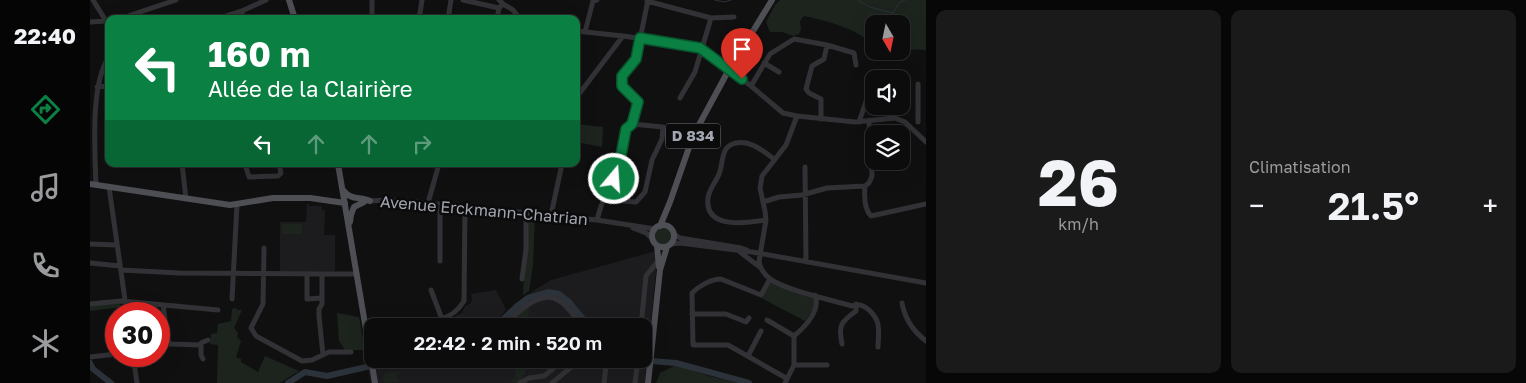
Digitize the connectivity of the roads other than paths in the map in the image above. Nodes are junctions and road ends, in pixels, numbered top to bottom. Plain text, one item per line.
1 (93, 0) edge
2 (176, 0) edge
3 (247, 0) edge
4 (266, 0) edge
5 (289, 0) edge
6 (372, 0) edge
7 (422, 0) edge
8 (452, 0) edge
9 (463, 0) edge
10 (597, 0) edge
11 (648, 0) edge
12 (772, 0) edge
13 (500, 4) edge
14 (251, 7) junction
15 (242, 11) junction
16 (131, 15) edge
17 (230, 15) edge
18 (242, 15) edge
19 (294, 15) edge
20 (372, 15) edge
21 (419, 15) edge
22 (449, 15) edge
23 (517, 15) edge
24 (734, 17) dead end
25 (105, 18) edge
26 (711, 18) junction
27 (105, 21) edge
28 (90, 22) edge
29 (580, 31) edge
30 (585, 32) junction
31 (623, 36) junction
32 (640, 38) junction
33 (827, 45) junction
34 (702, 49) junction
35 (105, 63) edge
36 (764, 63) junction
37 (856, 65) dead end
38 (779, 72) dead end
39 (918, 84) dead end
40 (751, 86) junction
41 (95, 90) edge
42 (580, 93) edge
43 (680, 98) dead end
44 (865, 104) edge
45 (797, 116) junction
46 (821, 119) junction
47 (869, 120) junction
48 (859, 122) junction
49 (918, 122) dead end
50 (632, 124) junction
51 (93, 137) edge
52 (926, 142) edge
53 (774, 159) junction
54 (182, 167) edge
55 (246, 167) edge
56 (280, 167) edge
57 (338, 167) edge
58 (438, 167) edge
59 (561, 167) edge
60 (805, 167) dead end
61 (93, 184) edge
62 (865, 186) junction
63 (109, 187) junction
64 (342, 189) junction
65 (608, 193) junction
66 (805, 194) junction
67 (186, 199) junction
68 (367, 201) junction
69 (670, 202) junction
70 (764, 202) junction
71 (345, 203) junction
72 (428, 203) junction
73 (237, 204) junction
74 (440, 204) junction
75 (926, 204) edge
76 (465, 207) junction
77 (526, 213) junction
78 (551, 215) junction
79 (597, 220) junction
80 (766, 220) junction
81 (348, 225) junction
82 (623, 225) junction
83 (657, 227) junction
84 (672, 231) junction
85 (652, 238) junction
86 (90, 244) edge
87 (117, 245) junction
88 (669, 245) junction
89 (657, 246) junction
90 (264, 248) dead end
91 (740, 252) junction
92 (752, 252) junction
93 (760, 254) junction
94 (440, 261) dead end
95 (658, 261) junction
96 (806, 262) junction
97 (90, 263) edge
98 (120, 268) junction
99 (761, 268) junction
100 (660, 270) junction
101 (234, 273) junction
102 (263, 273) junction
103 (308, 274) junction
104 (322, 274) junction
105 (357, 274) junction
106 (522, 279) dead end
107 (770, 279) junction
108 (925, 283) edge
109 (431, 290) dead end
110 (815, 295) junction
111 (322, 298) junction
112 (232, 299) dead end
113 (125, 301) junction
114 (134, 302) edge
115 (902, 303) dead end
116 (90, 304) edge
117 (856, 304) junction
118 (170, 306) edge
119 (218, 310) dead end
120 (692, 314) junction
121 (442, 318) edge
122 (445, 318) edge
123 (512, 318) edge
124 (575, 318) edge
125 (642, 318) edge
126 (749, 318) dead end
127 (767, 320) dead end
128 (761, 331) dead end
129 (794, 336) junction
130 (208, 340) dead end
131 (926, 341) edge
132 (170, 344) edge
133 (842, 344) dead end
134 (201, 345) junction
135 (878, 347) dead end
136 (351, 352) dead end
137 (105, 355) edge
138 (322, 355) junction
139 (748, 356) junction
140 (90, 357) edge
141 (203, 359) dead end
142 (794, 365) junction
143 (828, 365) dead end
144 (134, 367) edge
145 (554, 368) edge
146 (570, 368) edge
147 (606, 368) edge
148 (636, 368) edge
149 (785, 381) edge
150 (136, 383) edge
151 (375, 383) edge
152 (520, 383) edge
153 (552, 383) edge
154 (604, 383) edge
155 (635, 383) edge
156 (648, 383) edge

1 - 25 street
2 - 16 street
3 - 14 street
4 - 14 street
5 - 19 main road
6 - 20 street
7 - 21 street
8 - 22 street
9 - 13 street
10 - 30 street
11 - 26 street
11 - 32 street
12 - 69 main road, D 834, bridge
13 - 23 street
14 - 15 street
15 - 17 street
15 - 18 street
24 - 26 street
26 - 34 street
27 - 28 street
29 - 30 street
30 - 31 street
31 - 32 street
31 - 42 street
32 - 34 street
32 - 50 street
33 - 36 street
33 - 37 street
33 - 46 street
34 - 40 street
34 - 43 street
35 - 41 street
36 - 38 street
36 - 40 street
39 - 49 street
40 - 45 street
41 - 51 street
44 - 48 street
45 - 46 street
45 - 53 street
46 - 48 street
47 - 48 street
47 - 52 street
47 - 62 street
50 - 65 street
50 - 65 street
51 - 61 street
53 - 70 street
53 - 80 street
54 - 67 street
55 - 56 street
57 - 64 main road
58 - 72 street
59 - 78 street
60 - 66 street
61 - 63 main road
62 - 66 street
62 - 75 street
63 - 67 main road
63 - 87 street
64 - 68 main road
64 - 71 main road
65 - 79 street
66 - 70 street
66 - 96 street
67 - 73 main road
68 - 71 street, Avenue Erckmann-Chatrian
68 - 72 street, Avenue Erckmann-Chatrian
68 - 81 main road
69 - 83 main road, D 834
69 - 84 main road, D 834
70 - 80 street
71 - 73 main road
71 - 81 main road
72 - 74 street, Avenue Erckmann-Chatrian
73 - 101 street
74 - 76 street, Avenue Erckmann-Chatrian
74 - 94 street
76 - 77 street, Avenue Erckmann-Chatrian
76 - 122 street
77 - 78 street, Avenue Erckmann-Chatrian
77 - 106 street
78 - 79 street, Avenue Erckmann-Chatrian
79 - 82 street, Avenue Erckmann-Chatrian
80 - 93 street
81 - 105 main road
82 - 83 street, Avenue Erckmann-Chatrian
82 - 85 street, Avenue Erckmann-Chatrian
83 - 84 main road
83 - 85 main road
84 - 88 main road
84 - 92 street
85 - 89 main road
86 - 87 street
87 - 98 street
88 - 89 main road
88 - 91 street
88 - 100 main road
89 - 95 main road
90 - 102 street
91 - 92 street
91 - 99 street
92 - 93 street
93 - 96 street
93 - 99 street
95 - 100 main road
95 - 125 street
96 - 108 street
97 - 98 street
98 - 101 street
98 - 113 street
99 - 107 street
100 - 156 main road
101 - 102 street
101 - 112 street
102 - 103 street
102 - 138 street
103 - 104 street
103 - 111 street
104 - 105 street
104 - 111 street
105 - 151 main road
107 - 110 street
107 - 120 street
109 - 121 street
110 - 117 street
110 - 129 street
111 - 138 street
113 - 114 street
113 - 116 street
115 - 131 street
117 - 133 street
117 - 135 street
118 - 119 street
120 - 126 street
120 - 139 street
123 - 124 street
127 - 129 street
128 - 139 street
129 - 142 street
130 - 134 street
132 - 134 street
134 - 141 street
136 - 138 street
137 - 140 street
139 - 149 street
142 - 143 street
142 - 149 street
144 - 150 street
145 - 152 street
146 - 153 street
147 - 154 street
148 - 155 street

